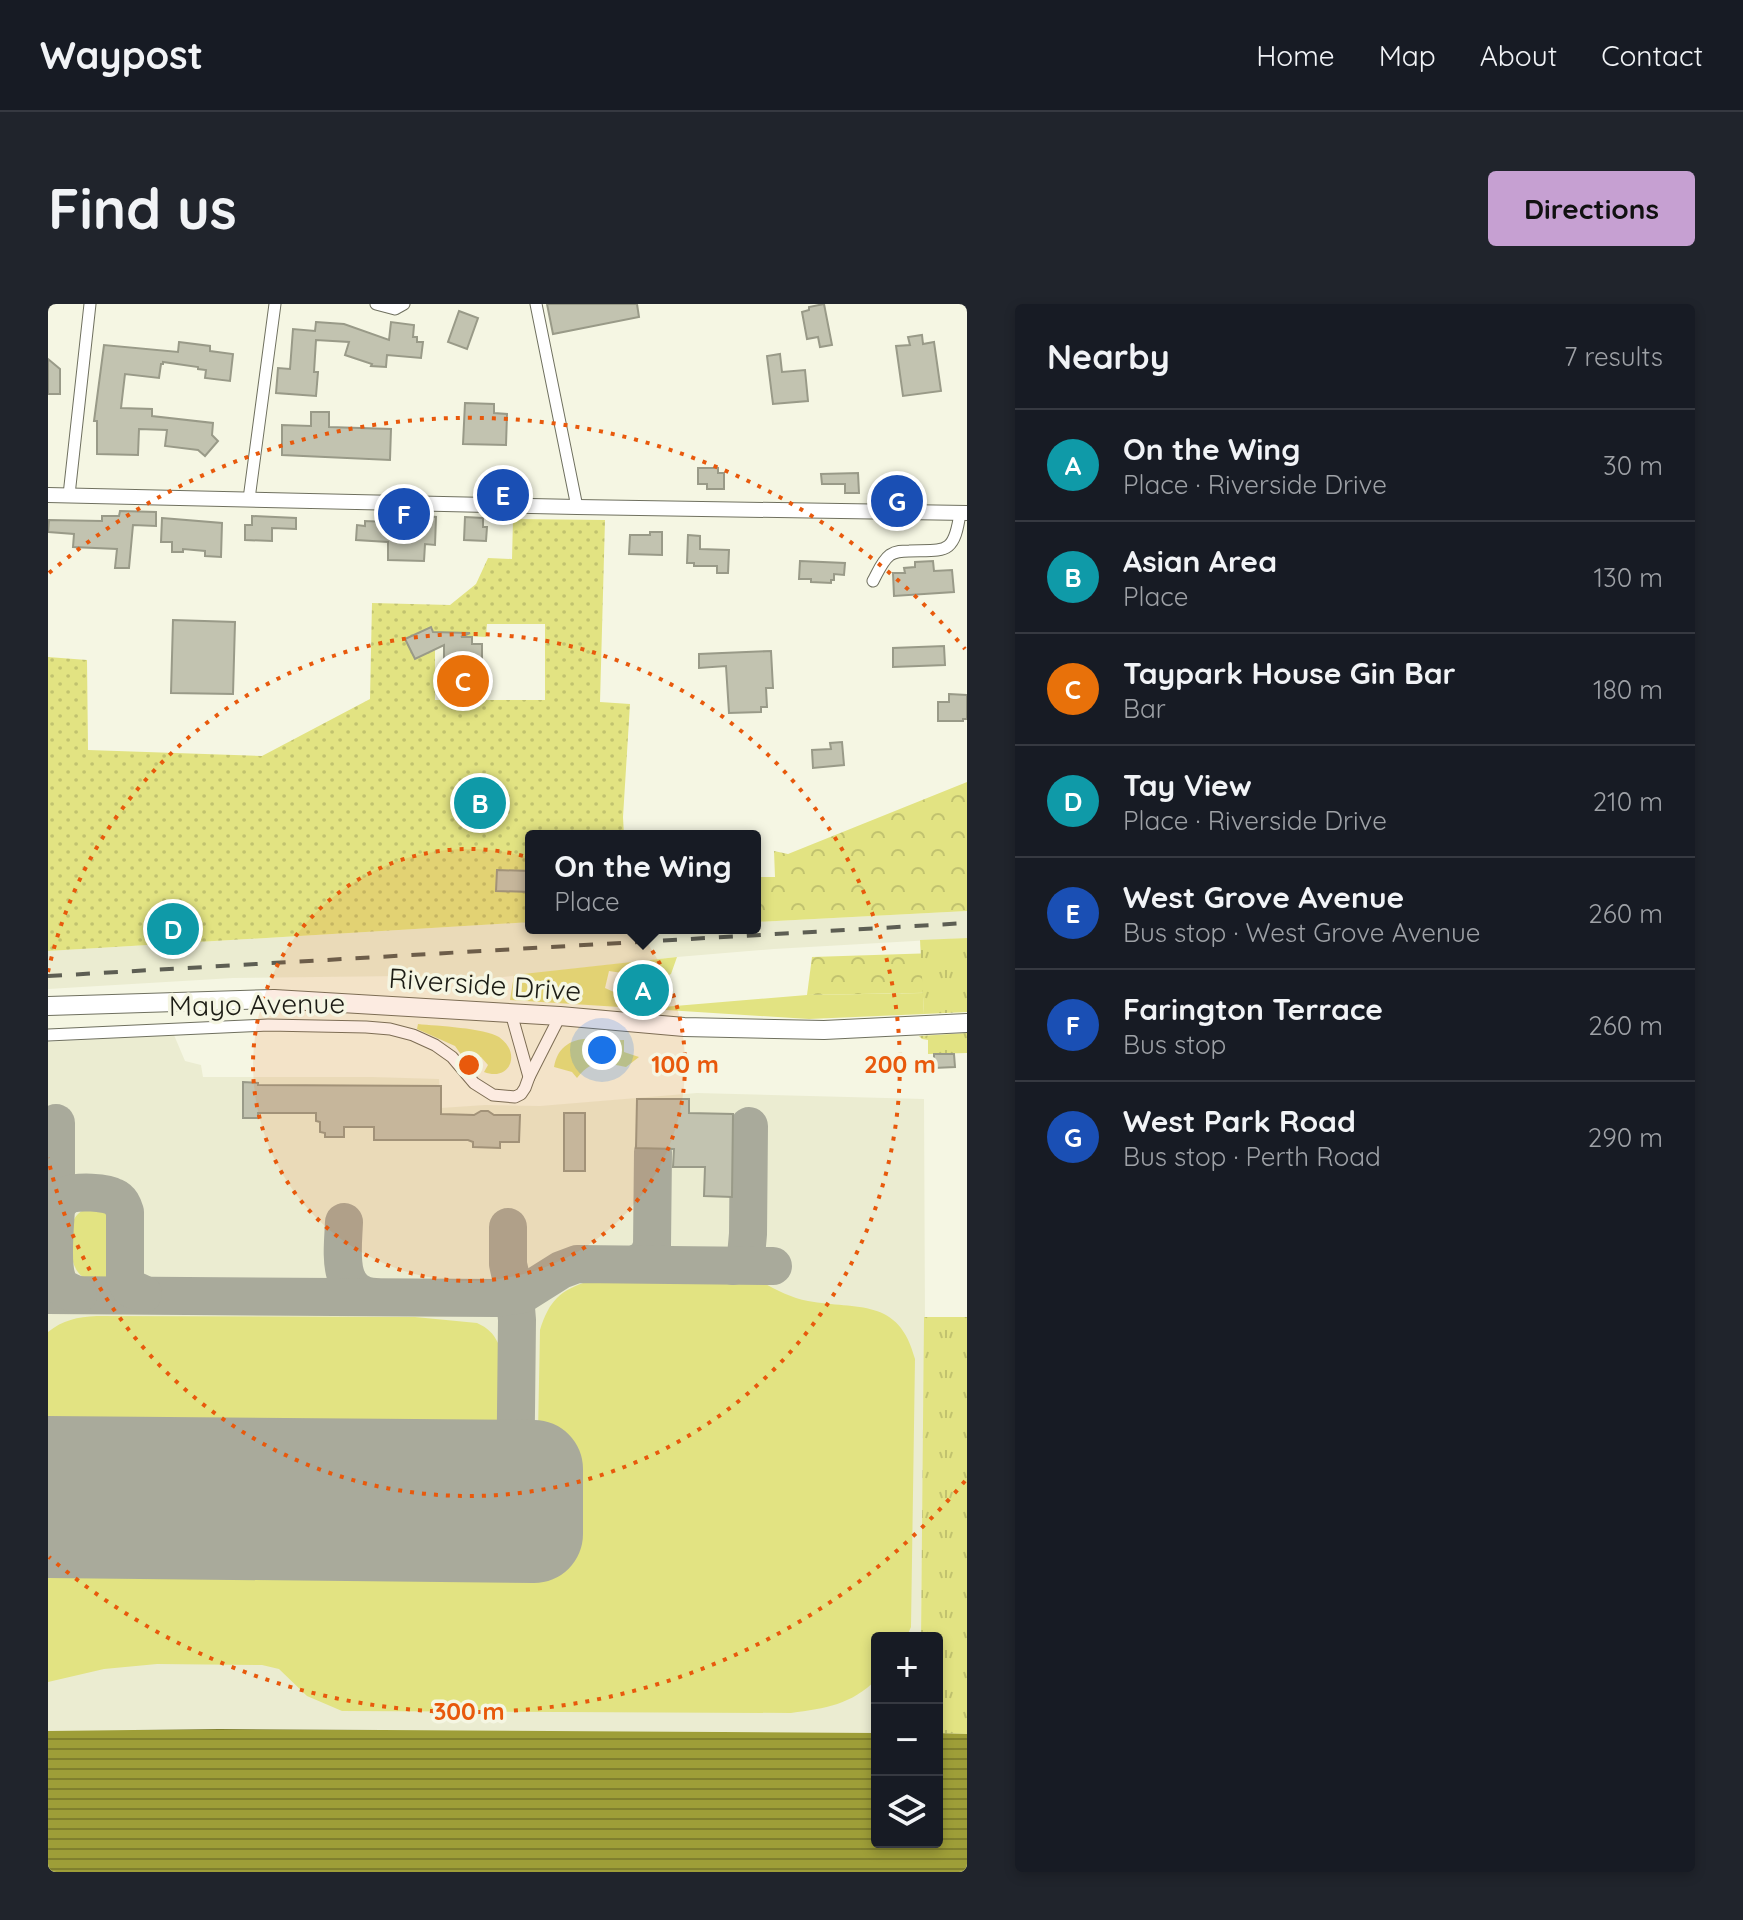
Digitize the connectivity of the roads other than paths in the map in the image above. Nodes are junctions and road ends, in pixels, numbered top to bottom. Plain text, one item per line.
1 (90, 304) edge
2 (275, 304) edge
3 (376, 304) edge
4 (404, 304) edge
5 (536, 304) edge
6 (48, 495) edge
7 (69, 495) junction
8 (249, 499) junction
9 (577, 507) junction
10 (964, 513) edge
11 (873, 581) dead end
12 (48, 1006) edge
13 (511, 1013) junction
14 (560, 1016) junction
15 (967, 1023) edge
16 (48, 1035) edge
17 (529, 1077) junction

1 - 7 street
2 - 8 street
3 - 4 street
5 - 9 street
6 - 7 street
7 - 8 street
8 - 9 street
9 - 10 street
10 - 11 street
12 - 13 main road, Riverside Drive
13 - 14 main road, Riverside Drive
13 - 17 street
14 - 15 main road, Riverside Drive
14 - 17 street, Mayo Avenue
16 - 17 street, Mayo Avenue

